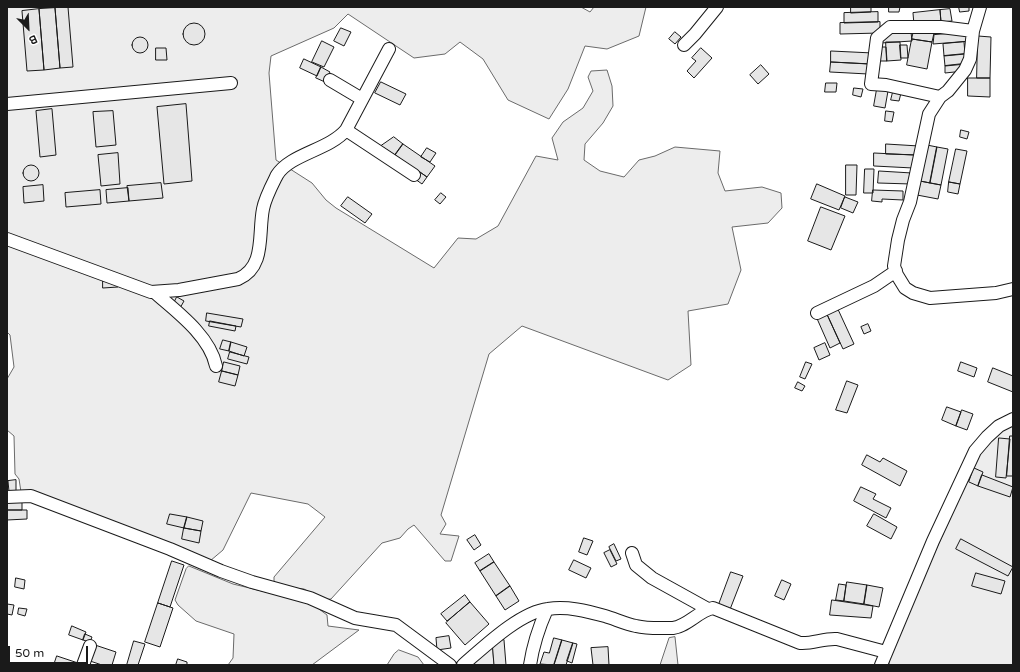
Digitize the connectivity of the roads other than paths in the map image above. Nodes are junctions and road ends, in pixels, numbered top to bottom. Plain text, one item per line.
1 (717, 7) edge
2 (980, 7) edge
3 (974, 31) junction
4 (684, 45) dead end
5 (389, 49) dead end
6 (330, 80) dead end
7 (230, 83) dead end
8 (940, 97) junction
9 (362, 99) junction
10 (7, 104) edge
11 (346, 130) junction
12 (414, 175) dead end
13 (7, 240) edge
14 (896, 271) junction
15 (1013, 289) edge
16 (154, 292) junction
17 (817, 313) dead end
18 (216, 366) dead end
19 (1013, 419) edge
20 (7, 497) edge
21 (632, 553) dead end
22 (547, 609) junction
23 (708, 609) junction
24 (90, 646) dead end
25 (886, 652) junction
26 (88, 664) edge
27 (450, 665) edge
28 (463, 665) edge
29 (530, 665) edge
30 (881, 665) edge

1 - 4 street
2 - 3 street
3 - 8 street
3 - 8 street
5 - 9 street
6 - 9 street
7 - 10 street
8 - 14 street
9 - 11 street
11 - 12 street
11 - 16 street
13 - 16 street
14 - 15 street
14 - 17 street
16 - 18 street
19 - 25 street
20 - 27 street
21 - 23 street
22 - 23 street
22 - 28 street
22 - 29 street
23 - 25 street
24 - 26 street
25 - 30 street

